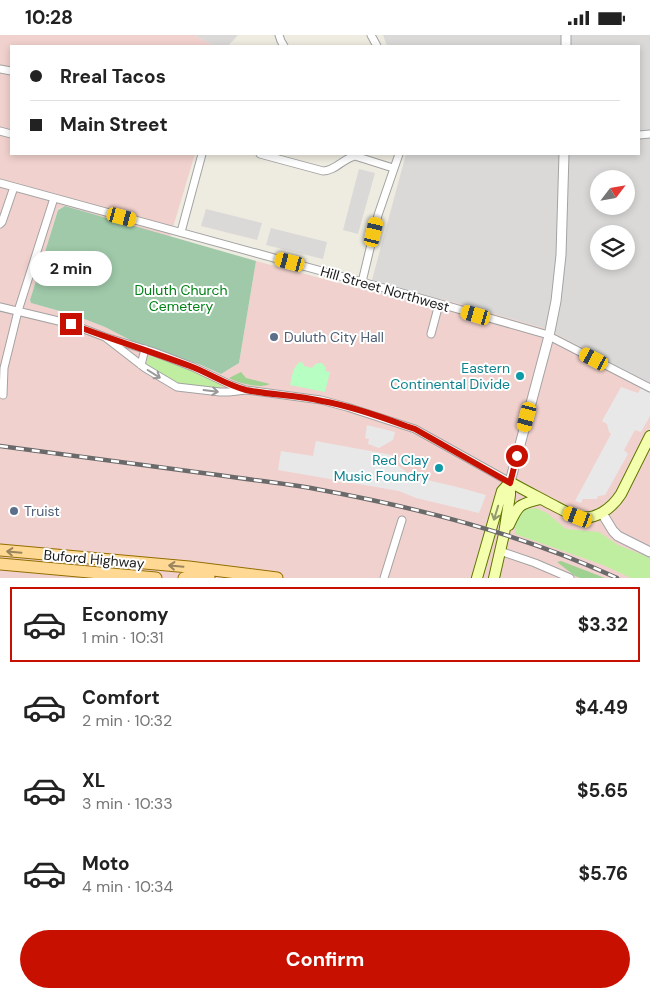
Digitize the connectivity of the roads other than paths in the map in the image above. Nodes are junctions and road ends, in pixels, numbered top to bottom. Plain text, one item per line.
1 (202, 155) edge
2 (264, 155) edge
3 (399, 155) edge
4 (564, 155) edge
5 (393, 168) junction
6 (0, 183) edge
7 (14, 187) junction
8 (54, 198) junction
9 (0, 224) edge
10 (181, 232) junction
11 (362, 282) junction
12 (440, 304) junction
13 (0, 307) edge
14 (18, 311) junction
15 (431, 334) dead end
16 (549, 336) junction
17 (105, 337) junction
18 (145, 349) junction
19 (140, 365) junction
20 (650, 388) edge
21 (246, 390) junction
22 (4, 395) dead end
23 (650, 436) edge
24 (510, 483) junction
25 (540, 499) junction
26 (602, 513) junction
27 (402, 520) dead end
28 (504, 534) junction
29 (0, 550) edge
30 (500, 551) junction
31 (650, 552) edge
32 (100, 560) junction
33 (0, 564) edge
34 (52, 569) junction
35 (239, 575) edge
36 (156, 578) edge
37 (184, 578) edge
38 (226, 578) edge
39 (277, 578) edge
40 (384, 578) edge
41 (477, 578) edge
42 (494, 578) edge
43 (570, 578) edge

1 - 10 street
2 - 5 street
3 - 5 street
4 - 16 street
5 - 11 street
6 - 7 street, Hill Street Northwest
7 - 8 street, Hill Street Northwest
7 - 9 street
8 - 10 street, Hill Street Northwest
8 - 14 street
10 - 11 street, Hill Street Northwest
11 - 12 street, Hill Street Northwest
12 - 15 street
12 - 16 street, Hill Street Northwest
13 - 14 street
14 - 17 street
14 - 22 street
16 - 20 street, Hill Street Northwest
16 - 24 street
17 - 18 street
17 - 19 street
18 - 19 street
18 - 21 street
19 -> 21 street
21 - 24 street
23 - 26 main road
24 - 25 main road
24 - 28 main road
24 -> 41 main road
25 - 26 main road
25 - 28 main road
26 - 31 street
27 - 40 street
28 - 30 main road
32 -> 29 main road, Buford Highway
30 - 42 main road
30 - 43 street
32 - 34 main road
35 -> 32 main road, Buford Highway
33 - 34 main road, Buford Highway
34 - 36 main road, Buford Highway
35 - 39 main road, Buford Highway
37 - 38 main road

